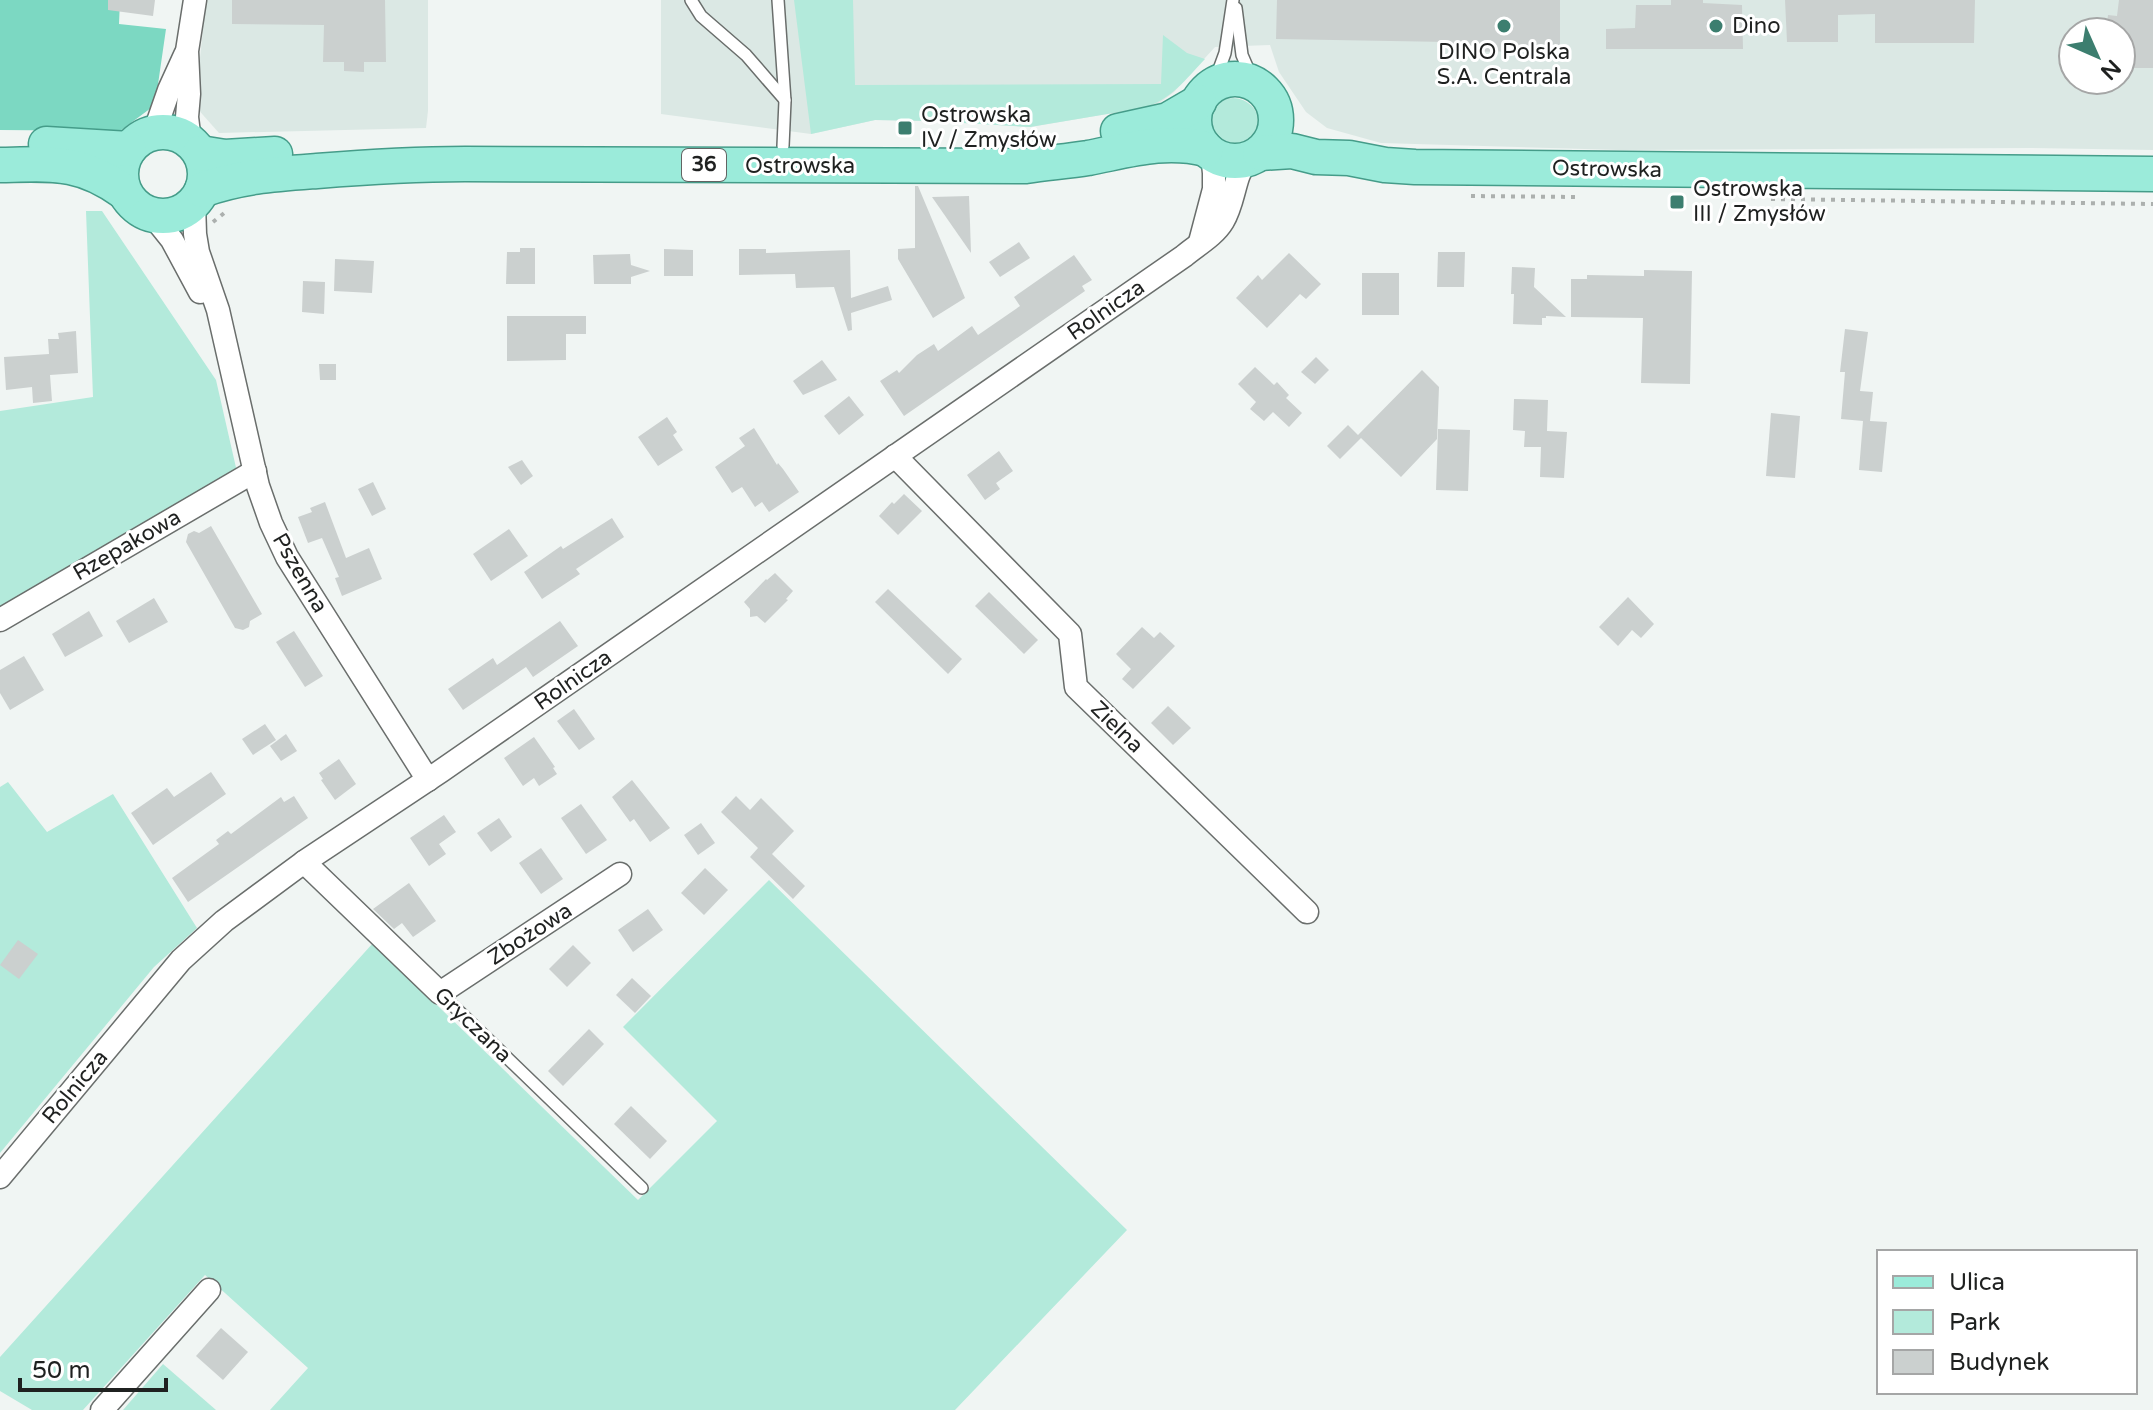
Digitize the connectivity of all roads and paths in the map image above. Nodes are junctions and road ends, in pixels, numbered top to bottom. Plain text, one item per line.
1 (195, 0) edge
2 (691, 0) edge
3 (778, 0) edge
4 (1234, 0) edge
5 (187, 51) junction
6 (1255, 85) junction
7 (1206, 94) junction
8 (785, 101) junction
9 (1276, 114) junction
10 (142, 141) junction
11 (0, 143) edge
12 (783, 146) junction
13 (195, 147) junction
14 (1209, 152) junction
15 (1254, 156) junction
16 (1349, 158) junction
17 (0, 165) edge
18 (2153, 174) edge
19 (124, 192) junction
20 (1470, 196) dead end
21 (1583, 197) dead end
22 (1770, 199) dead end
23 (2153, 204) edge
24 (232, 206) dead end
25 (197, 209) junction
26 (152, 215) junction
27 (1200, 242) junction
28 (226, 343) junction
29 (895, 456) junction
30 (255, 471) junction
31 (0, 620) edge
32 (428, 780) junction
33 (304, 862) junction
34 (620, 874) dead end
35 (1307, 912) dead end
36 (440, 993) junction
37 (0, 1177) edge
38 (642, 1188) dead end
39 (209, 1290) dead end
40 (102, 1410) edge

1 - 5 street
2 - 8 lane
3 - 8 lane
4 - 6 lane
4 - 7 lane
5 - 10 street
5 - 13 street
6 - 7 main road, 36
6 - 9 main road, 36
7 - 12 main road, Ostrowska / 36
7 - 14 main road
8 - 12 lane
9 - 15 main road
9 - 16 main road, Ostrowska / 36
10 - 11 main road, 36
10 - 13 main road, 36
10 - 19 main road
12 - 13 main road, Ostrowska / 36
13 - 25 main road
14 - 15 main road, 36
14 - 25 main road, Ostrowska / 36
14 - 27 street
15 - 16 main road, Ostrowska / 36
15 - 27 street, Rolnicza
16 - 18 main road, Ostrowska / 36
17 - 19 main road
19 - 26 main road
20 - 21 path
22 - 23 path
24 - 25 path
25 - 26 main road, 36
25 - 28 street, Pszenna
26 - 28 street, Pszenna
27 - 29 street, Rolnicza
28 - 30 street, Pszenna
29 - 32 street, Rolnicza
29 - 35 street, Zielna
30 - 31 street, Rzepakowa
30 - 32 street, Pszenna
32 - 33 street, Rolnicza
33 - 36 street, Gryczana
33 - 37 street, Rolnicza
34 - 36 street, Zbożowa
36 - 38 lane, Gryczana
39 - 40 street

